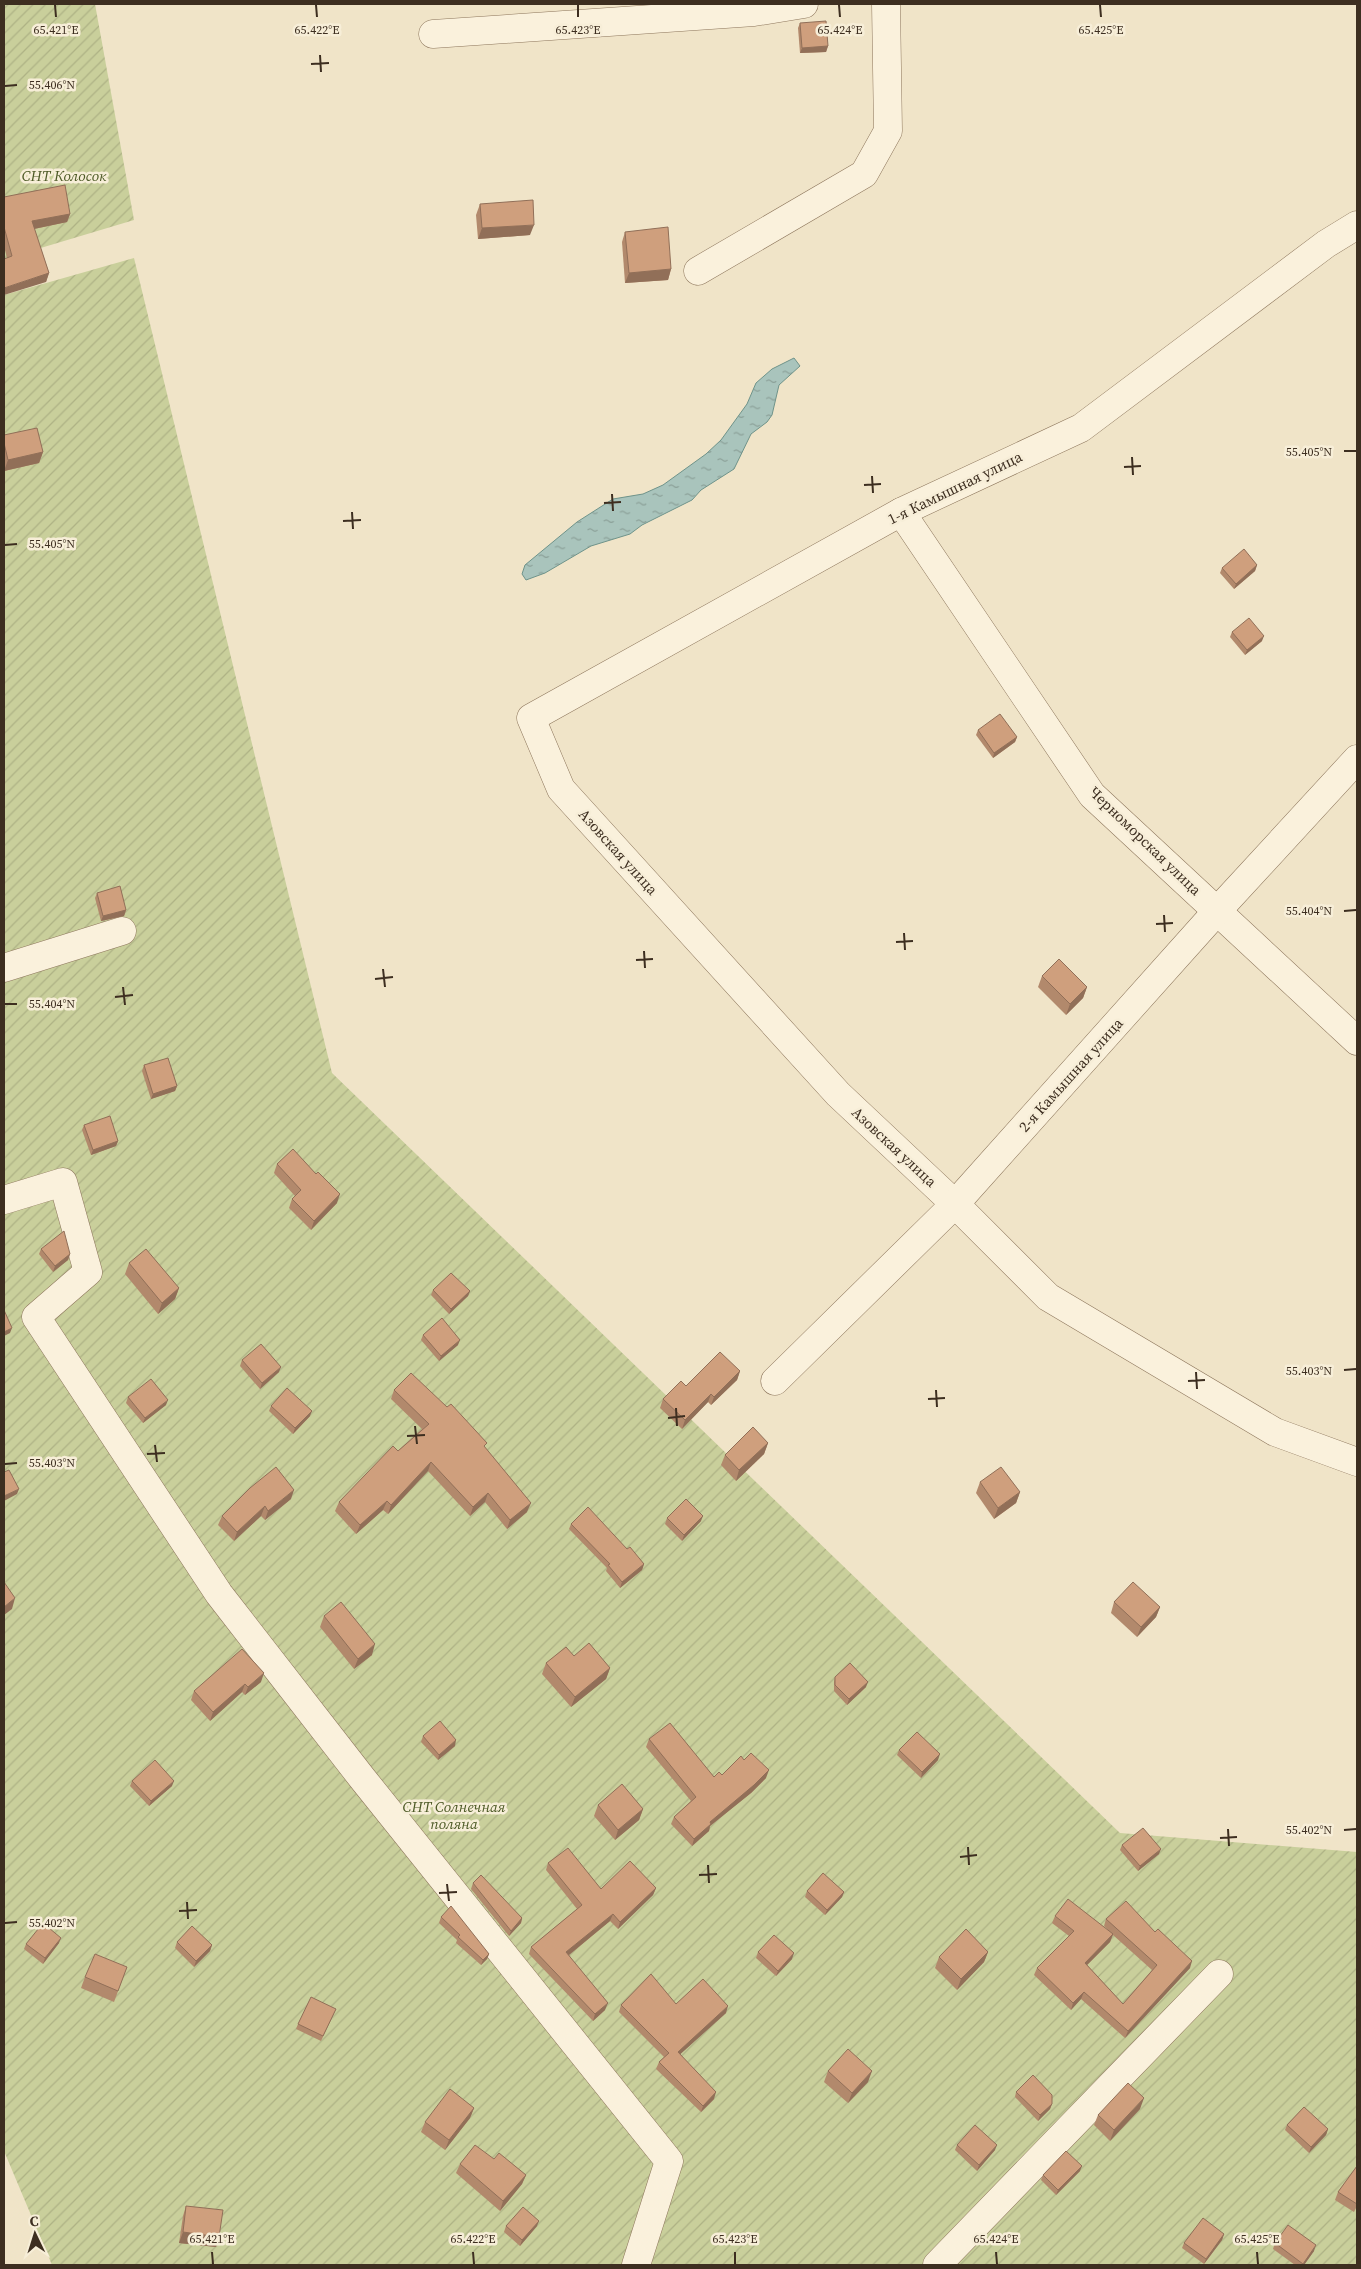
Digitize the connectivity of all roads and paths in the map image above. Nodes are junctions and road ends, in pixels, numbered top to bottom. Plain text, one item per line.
1 (804, 4) edge
2 (886, 4) edge
3 (433, 34) dead end
4 (1357, 224) edge
5 (698, 270) dead end
6 (900, 512) junction
7 (531, 718) joint
8 (1357, 759) edge
9 (1218, 910) junction
10 (122, 932) dead end
11 (4, 968) edge
12 (1357, 1041) edge
13 (4, 1200) edge
14 (955, 1204) junction
15 (775, 1381) dead end
16 (1357, 1462) edge
17 (1219, 1974) dead end
18 (636, 2265) edge
19 (937, 2265) edge

1 - 3 street
2 - 5 street
4 - 6 street, 1-я Камышная улица
6 - 7 street, 1-я Камышная улица
6 - 9 street, Черноморская улица
7 - 14 street, Азовская улица
8 - 9 street, 2-я Камышная улица
9 - 12 street, Черноморская улица
9 - 14 street, 2-я Камышная улица
10 - 11 street
13 - 18 street
14 - 15 street, 2-я Камышная улица
14 - 16 street, Азовская улица
17 - 19 street

